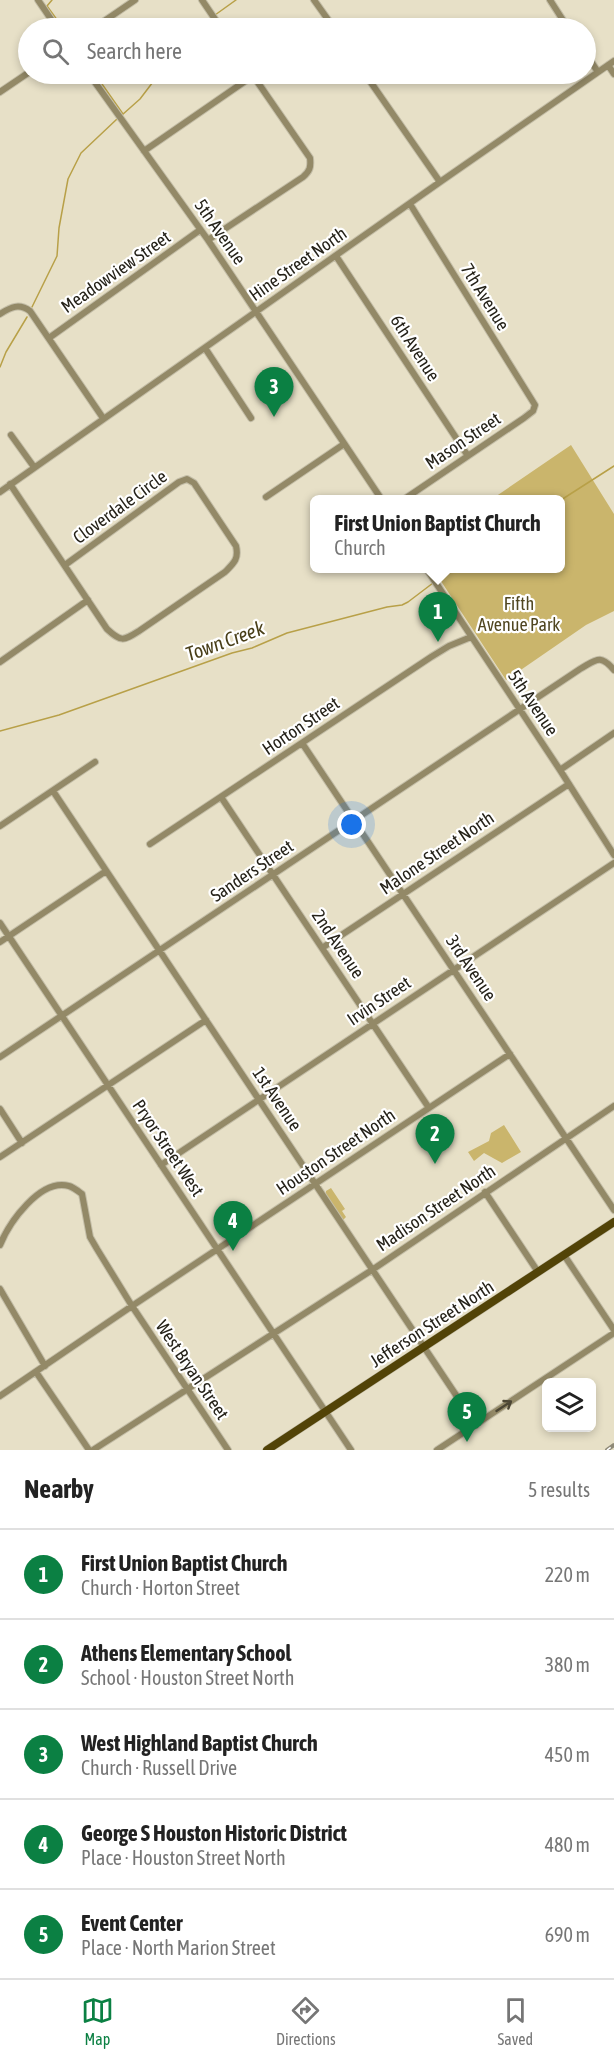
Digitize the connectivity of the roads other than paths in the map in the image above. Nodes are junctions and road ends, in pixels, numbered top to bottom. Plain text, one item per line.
1 (38, 0) edge
2 (135, 0) edge
3 (202, 0) edge
4 (314, 0) edge
5 (550, 0) edge
6 (50, 18) edge
7 (109, 18) edge
8 (214, 18) edge
9 (327, 18) edge
10 (562, 18) edge
11 (611, 63) edge
12 (596, 69) edge
13 (598, 72) joint
14 (614, 74) edge
15 (18, 80) edge
16 (96, 84) edge
17 (239, 84) edge
18 (260, 84) edge
19 (372, 84) edge
20 (581, 84) edge
21 (0, 92) edge
22 (144, 152) junction
23 (440, 182) junction
24 (410, 204) junction
25 (200, 230) junction
26 (208, 240) junction
27 (336, 256) junction
28 (256, 312) junction
29 (0, 314) edge
30 (49, 338) junction
31 (206, 348) junction
32 (535, 405) joint
33 (103, 418) junction
34 (251, 418) dead end
35 (11, 435) dead end
36 (344, 444) junction
37 (468, 456) junction
38 (34, 467) junction
39 (10, 484) junction
40 (0, 492) edge
41 (378, 495) edge
42 (410, 495) edge
43 (266, 497) dead end
44 (65, 565) junction
45 (429, 573) edge
46 (88, 600) junction
47 (471, 637) junction
48 (0, 662) edge
49 (614, 670) edge
50 (519, 709) junction
51 (614, 733) edge
52 (302, 743) junction
53 (95, 762) dead end
54 (560, 770) junction
55 (569, 784) junction
56 (53, 791) junction
57 (221, 797) junction
58 (354, 821) junction
59 (0, 826) edge
60 (150, 844) dead end
61 (614, 855) edge
62 (614, 863) edge
63 (106, 871) junction
64 (273, 875) junction
65 (403, 894) junction
66 (0, 923) edge
67 (9, 936) junction
68 (0, 942) edge
69 (322, 948) junction
70 (159, 951) junction
71 (454, 970) junction
72 (62, 1016) junction
73 (206, 1020) junction
74 (373, 1024) junction
75 (510, 1054) junction
76 (0, 1057) edge
77 (108, 1085) junction
78 (259, 1100) junction
79 (614, 1106) edge
80 (429, 1108) junction
81 (0, 1110) edge
82 (566, 1138) junction
83 (22, 1143) junction
84 (0, 1157) edge
85 (161, 1165) junction
86 (315, 1184) junction
87 (485, 1192) junction
88 (614, 1210) edge
89 (614, 1222) edge
90 (0, 1245) edge
91 (217, 1249) junction
92 (564, 1255) junction
93 (372, 1270) junction
94 (538, 1272) junction
95 (0, 1289) edge
96 (132, 1306) junction
97 (614, 1331) edge
98 (273, 1333) junction
99 (424, 1347) junction
100 (45, 1365) junction
101 (36, 1372) junction
102 (188, 1390) junction
103 (0, 1396) edge
104 (326, 1412) junction
105 (476, 1425) junction
106 (91, 1450) edge
107 (228, 1450) edge
108 (267, 1450) edge
109 (351, 1450) edge
110 (437, 1450) edge

1 - 6 street
2 - 7 street
3 - 8 street
4 - 9 street
5 - 10 street
11 - 13 street, Hine Street North
11 - 14 street
12 - 13 street
15 - 21 street
16 - 22 street, 5th Avenue
17 - 22 street
18 - 26 street
19 - 23 street
20 - 23 street, Hine Street North
22 - 25 street, 5th Avenue
23 - 24 street, Hine Street North
24 - 27 street, Hine Street North
24 - 32 street, 7th Avenue
25 - 26 street, 5th Avenue
25 - 30 street, Meadowview Street
26 - 28 street, 5th Avenue
27 - 28 street, Hine Street North
27 - 37 street, 6th Avenue
28 - 31 street, Hine Street North
28 - 36 street, 5th Avenue
29 - 30 street
30 - 33 street
31 - 33 street, Hine Street North
31 - 34 street
32 - 37 street, Mason Street
33 - 38 street, Hine Street North
35 - 38 street
36 - 41 street, 5th Avenue
36 - 43 street
37 - 42 street, Mason Street
38 - 39 street, Hine Street North
39 - 40 street, Hine Street North
39 - 44 street
44 - 46 street
44 - 46 street, Cloverdale Circle
45 - 47 street, 5th Avenue
46 - 48 street
47 - 50 street, 5th Avenue
47 - 52 street, Horton Street
49 - 50 street, Sanders Street
50 - 54 street, 5th Avenue
50 - 58 street, Sanders Street
51 - 54 street
52 - 57 street, Horton Street
52 - 58 street, 3rd Avenue
53 - 56 street
54 - 55 street, 5th Avenue
55 - 61 street, 5th Avenue
55 - 65 street, Malone Street North
56 - 59 street
56 - 63 street, 1st Avenue
57 - 60 street, Horton Street
57 - 64 street, 2nd Avenue
58 - 64 street, Sanders Street
58 - 65 street, 3rd Avenue
62 - 71 street, Irvin Street
63 - 67 street
63 - 70 street, 1st Avenue
64 - 69 street, 2nd Avenue
64 - 70 street, Sanders Street
65 - 69 street, Malone Street North
65 - 71 street, 3rd Avenue
66 - 67 street, Pryor Street West
67 - 68 street
67 - 72 street, Pryor Street West
69 - 74 street, 2nd Avenue
70 - 72 street, Sanders Street
70 - 73 street, 1st Avenue
71 - 74 street, Irvin Street
71 - 75 street, 3rd Avenue
72 - 76 street, Sanders Street
72 - 77 street, Pryor Street West
73 - 77 street
73 - 78 street, 1st Avenue
74 - 78 street, Irvin Street
74 - 80 street, 2nd Avenue
75 - 80 street, Houston Street North
75 - 82 street, 3rd Avenue
77 - 83 street
77 - 85 street, Pryor Street West
78 - 85 street, Irvin Street
78 - 86 street, 1st Avenue
79 - 82 street, Madison Street North
80 - 86 street, Houston Street North
81 - 83 street
82 - 87 street, Madison Street North
82 - 88 street, 3rd Avenue
83 - 84 street
85 - 91 street, Pryor Street West
86 - 91 street, Houston Street North
86 - 93 street, 1st Avenue
87 - 93 street, Madison Street North
87 - 94 street
89 - 92 main road, Jefferson Street North
90 - 96 street, West Bryan Street
91 - 96 street, Houston Street North
91 - 98 street, Pryor Street West
92 - 94 main road, Jefferson Street North
92 - 97 street
93 - 98 street, Madison Street North
93 - 99 street, 1st Avenue
94 - 99 main road, Jefferson Street North
95 - 100 street
96 - 100 street, Houston Street North
96 - 102 street, West Bryan Street
105 -> 97 street
98 - 102 street, Madison Street North
98 - 104 street, Pryor Street West
99 - 104 main road, Jefferson Street North
99 - 105 street, 1st Avenue
100 - 101 street, Houston Street North
101 - 103 street, Houston Street North
101 - 106 street
102 - 106 street
102 - 107 street, West Bryan Street
104 - 108 main road, Jefferson Street North
104 - 109 street, Pryor Street West
105 - 110 street

